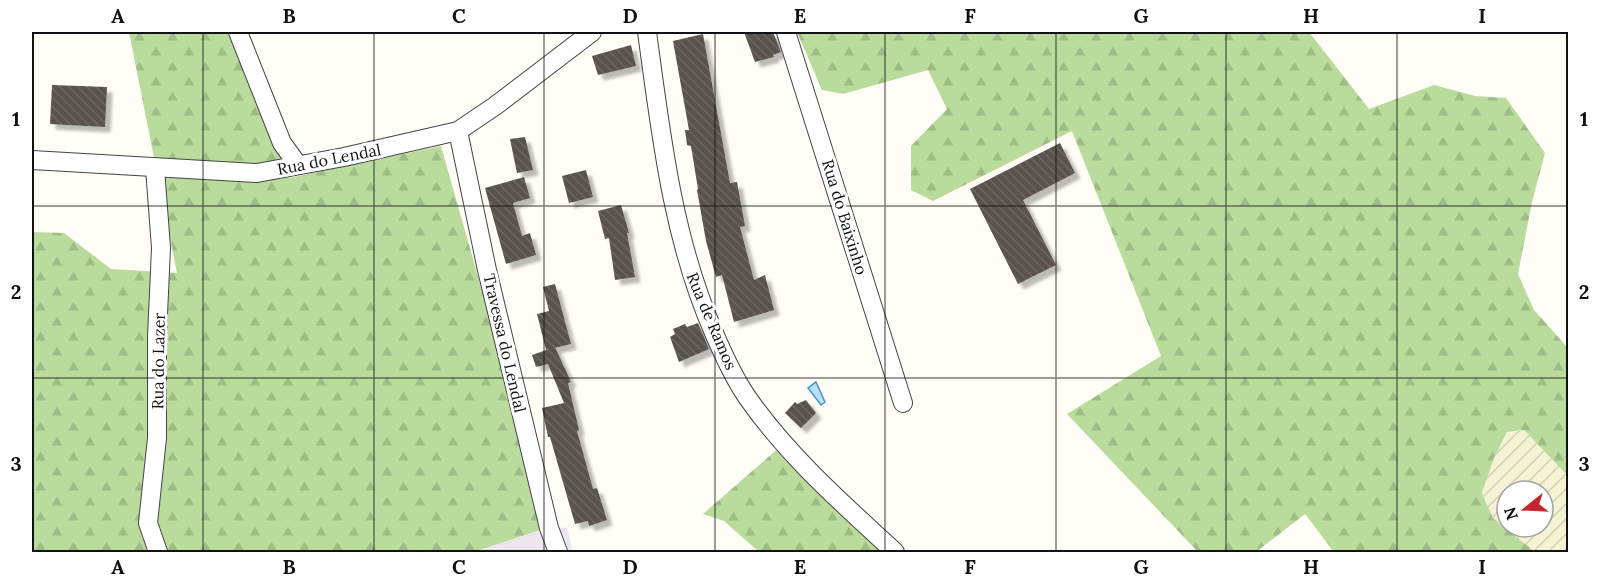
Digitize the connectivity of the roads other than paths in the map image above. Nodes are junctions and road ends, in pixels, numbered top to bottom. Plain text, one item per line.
1 (238, 32) edge
2 (592, 32) edge
3 (647, 32) edge
4 (786, 32) edge
5 (458, 131) junction
6 (32, 160) edge
7 (298, 165) junction
8 (155, 168) junction
9 (903, 403) dead end
10 (158, 552) edge
11 (558, 552) edge
12 (895, 552) edge

1 - 7 street
2 - 5 street, Rua do Lendal
3 - 12 street, Rua de Ramos
4 - 9 street, Rua do Baixinho
5 - 7 street, Rua do Lendal
5 - 11 street, Travessa do Lendal
6 - 8 street, Rua do Lendal
7 - 8 street, Rua do Lendal
8 - 10 street, Rua do Lazer

